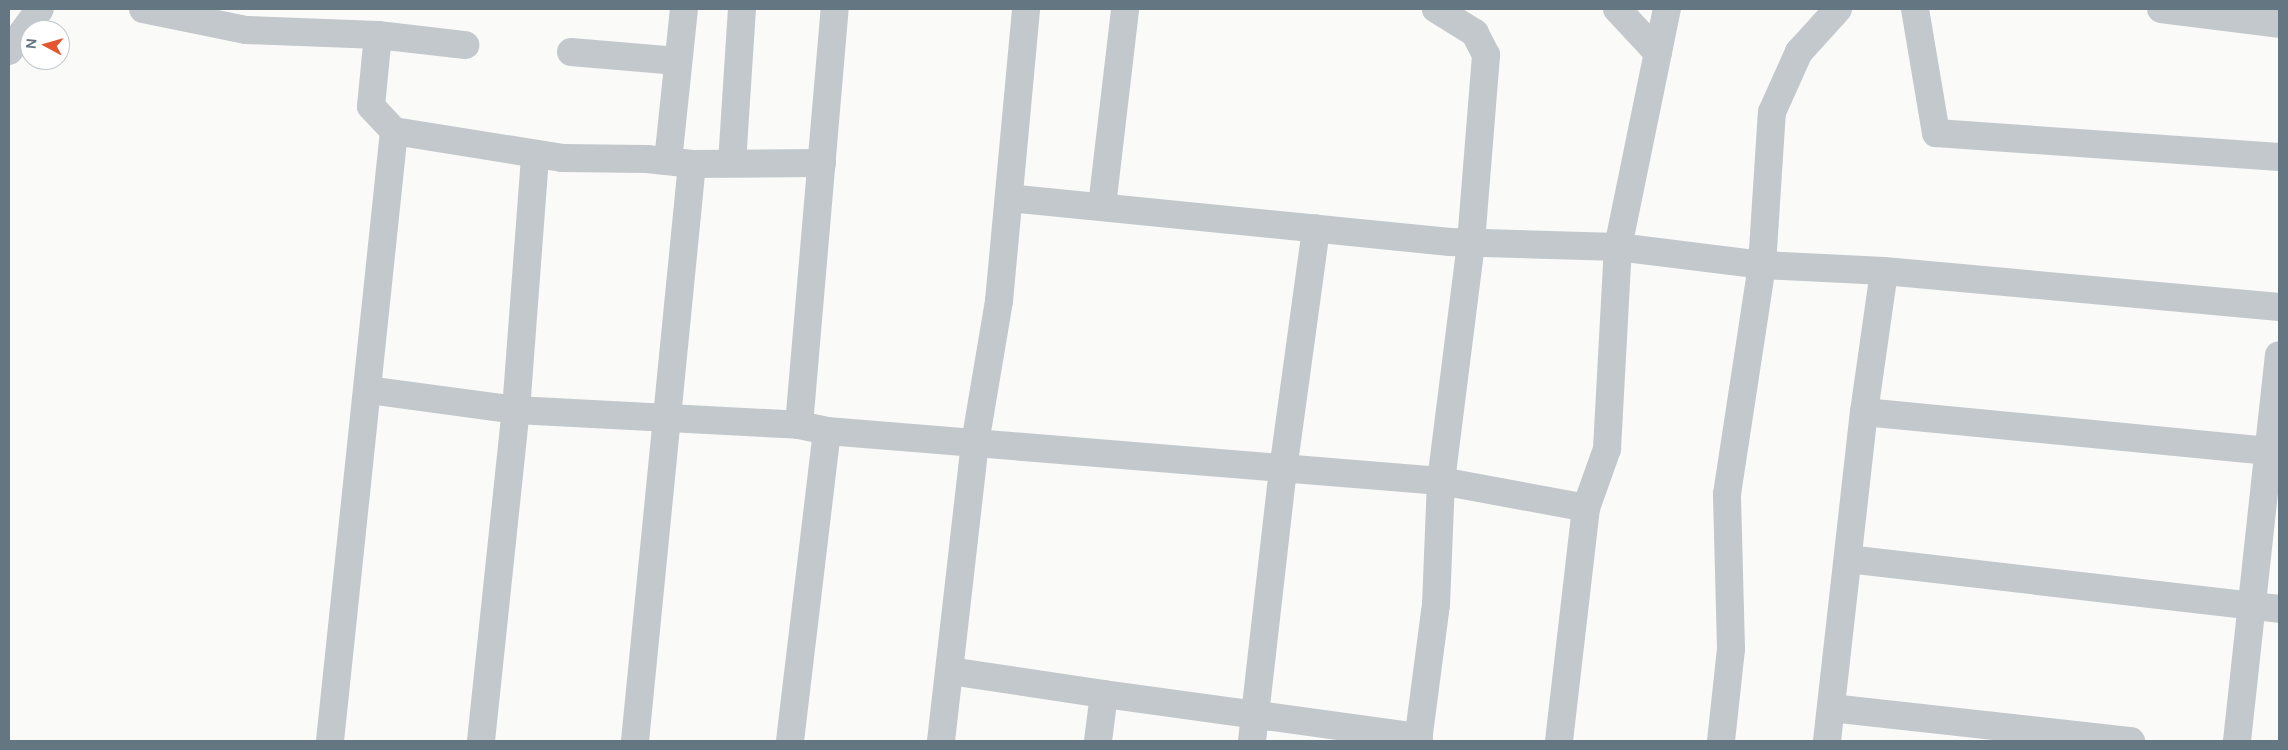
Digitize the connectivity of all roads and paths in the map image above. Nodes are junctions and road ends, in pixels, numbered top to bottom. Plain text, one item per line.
1 (40, 9) edge
2 (143, 9) edge
3 (684, 9) edge
4 (742, 9) edge
5 (835, 9) edge
6 (1026, 9) edge
7 (1125, 9) edge
8 (1436, 9) edge
9 (1616, 9) edge
10 (1667, 9) edge
11 (1838, 9) edge
12 (1915, 9) edge
13 (2161, 9) edge
14 (323, 21) edge
15 (2279, 24) edge
16 (378, 35) junction
17 (465, 45) dead end
18 (9, 51) edge
19 (571, 52) dead end
20 (1658, 53) junction
21 (678, 61) junction
22 (394, 131) junction
23 (535, 155) junction
24 (2279, 157) edge
25 (680, 162) junction
26 (732, 163) junction
27 (822, 163) junction
28 (1009, 198) junction
29 (1102, 206) junction
30 (1316, 228) junction
31 (1471, 242) junction
32 (1618, 248) junction
33 (1762, 265) junction
34 (1884, 271) junction
35 (2279, 307) edge
36 (2279, 355) edge
37 (368, 390) junction
38 (516, 410) junction
39 (1864, 412) junction
40 (668, 417) junction
41 (799, 425) junction
42 (827, 431) junction
43 (975, 443) junction
44 (2274, 451) edge
45 (1283, 470) junction
46 (1441, 481) junction
47 (1586, 508) junction
48 (1848, 559) junction
49 (2252, 607) junction
50 (2279, 609) edge
51 (950, 672) junction
52 (1104, 694) junction
53 (1831, 708) junction
54 (1254, 728) edge
55 (1418, 739) edge
56 (330, 741) edge
57 (481, 741) edge
58 (635, 741) edge
59 (790, 741) edge
60 (941, 741) edge
61 (1098, 741) edge
62 (1559, 741) edge
63 (1721, 741) edge
64 (1827, 741) edge
65 (2131, 741) edge
66 (2237, 741) edge

1 - 18 street
2 - 14 street
3 - 21 street
4 - 26 street
5 - 27 street
6 - 28 street
7 - 29 street
8 - 31 street
9 - 20 street
10 - 20 street
11 - 33 street
12 - 24 street
13 - 15 street
14 - 16 street
16 - 17 street
16 - 22 street
19 - 21 street
20 - 32 street
21 - 25 street
22 - 23 street
22 - 37 street
23 - 25 street
23 - 38 street
25 - 26 street
25 - 40 street
26 - 27 street
27 - 41 street
28 - 29 street
28 - 43 street
29 - 30 street
30 - 31 street
30 - 45 street
31 - 32 street
31 - 46 street
32 - 33 street
32 - 47 street
33 - 34 street
33 - 63 street
34 - 35 street
34 - 39 street
36 - 44 street
37 - 38 street
37 - 56 street
38 - 40 street
38 - 57 street
39 - 44 street
39 - 48 street
40 - 41 street
40 - 58 street
41 - 42 street
42 - 43 street
42 - 59 street
43 - 45 street
43 - 51 street
44 - 49 street
45 - 46 street
45 - 54 street
46 - 47 street
46 - 55 street
47 - 62 street
48 - 49 street
48 - 53 street
49 - 50 street
49 - 66 street
51 - 52 street
51 - 60 street
52 - 54 street
52 - 61 street
53 - 64 street
53 - 65 street
54 - 55 street

